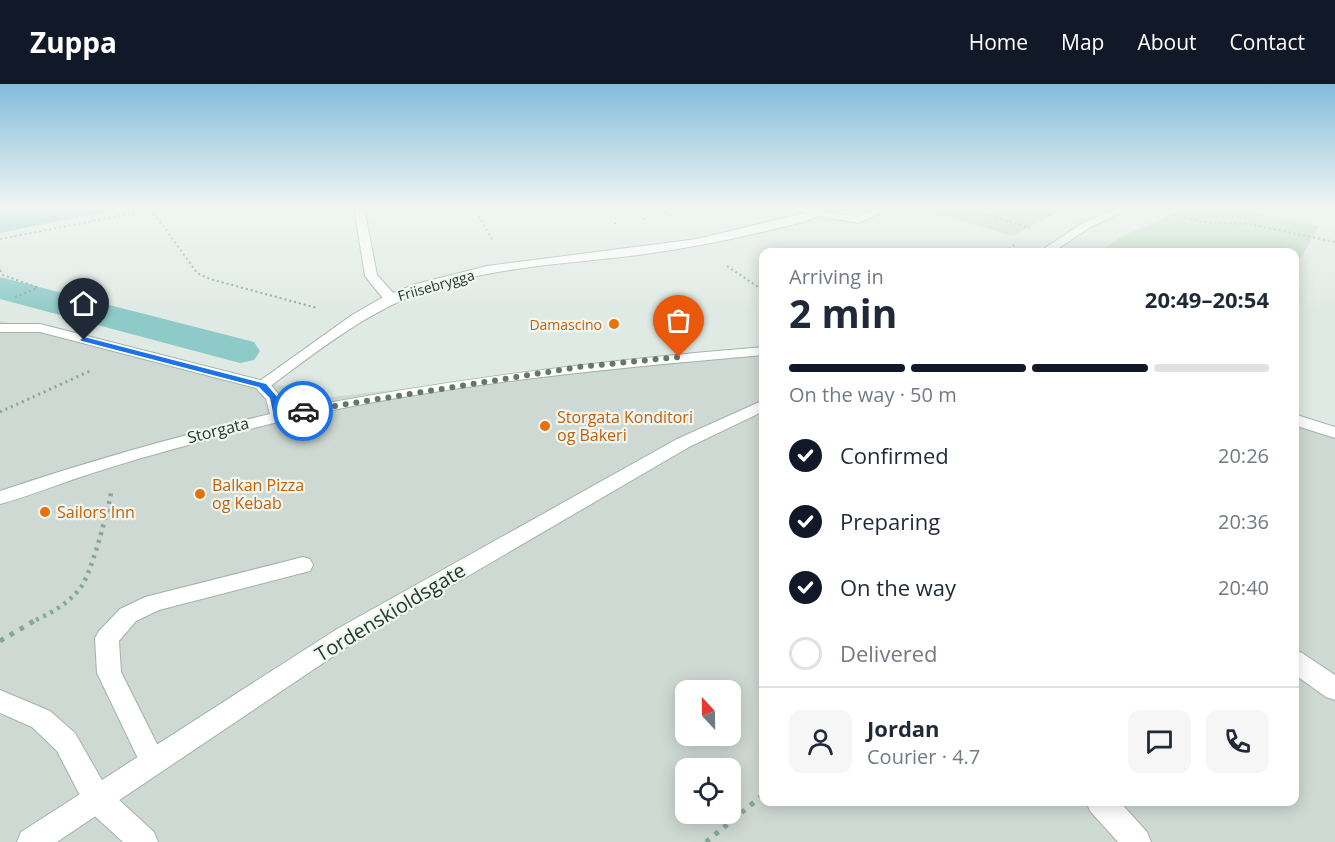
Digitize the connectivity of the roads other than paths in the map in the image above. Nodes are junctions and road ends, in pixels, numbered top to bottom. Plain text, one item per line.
1 (365, 242) edge
2 (699, 242) edge
3 (391, 298) junction
4 (0, 328) edge
5 (759, 351) edge
6 (262, 385) junction
7 (759, 407) edge
8 (278, 415) junction
9 (1299, 421) edge
10 (1335, 433) edge
11 (0, 498) edge
12 (303, 565) dead end
13 (1299, 664) edge
14 (1335, 689) edge
15 (0, 701) edge
16 (153, 762) junction
17 (97, 799) junction
18 (1105, 806) edge
19 (31, 842) edge
20 (144, 842) edge
21 (1137, 842) edge

1 - 3 street, Friisebrygga
2 - 3 street, Friisebrygga
3 - 6 street, Friisebrygga
4 - 6 street
5 - 8 street, Storgata
6 - 8 street
7 - 16 street, Tordenskioldsgate
8 - 11 street, Storgata
9 - 10 street
12 - 16 street
13 - 14 street
15 - 17 street
16 - 17 street, Tordenskioldsgate
17 - 19 street, Tordenskioldsgate
17 - 20 street
18 - 21 street

